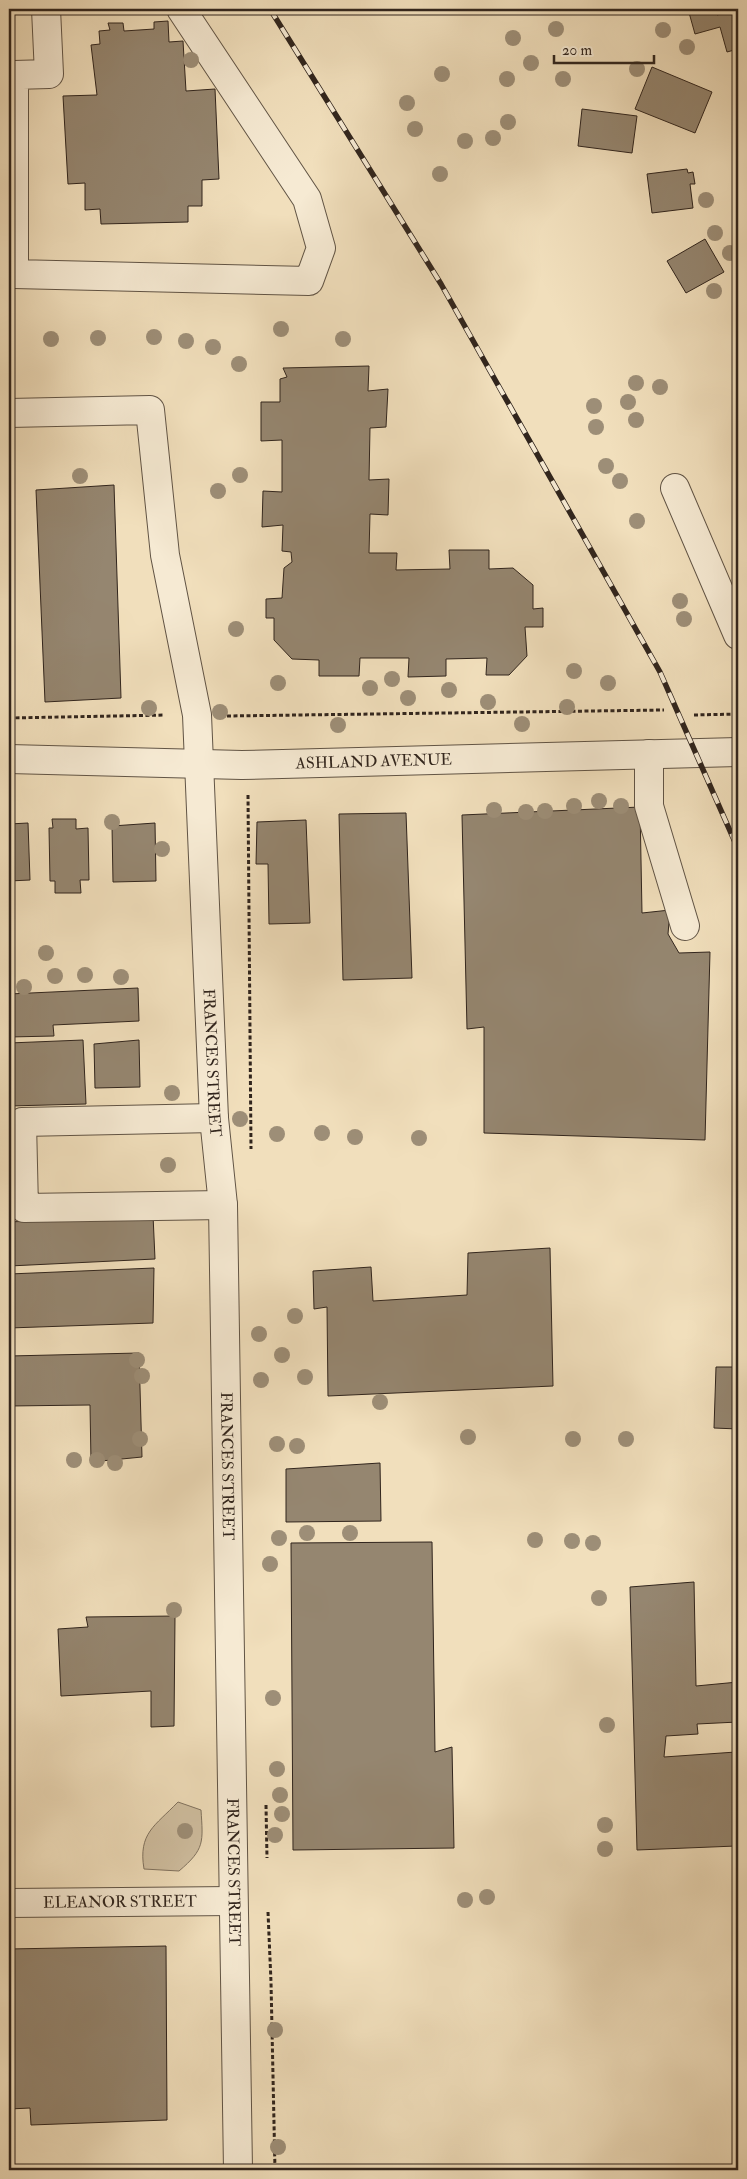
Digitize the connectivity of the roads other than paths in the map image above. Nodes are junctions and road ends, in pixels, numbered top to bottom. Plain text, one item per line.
1 (46, 9) edge
2 (181, 9) edge
3 (9, 413) edge
4 (675, 488) dead end
5 (738, 635) edge
6 (738, 752) edge
7 (649, 754) junction
8 (9, 760) edge
9 (200, 764) junction
10 (685, 926) dead end
11 (214, 1118) junction
12 (223, 1205) junction
13 (233, 1901) junction
14 (9, 1903) edge
15 (238, 2170) edge

1 - 2 street
3 - 9 street, FRANCES STREET
4 - 5 street
6 - 7 street, ASHLAND AVENUE
7 - 9 street, ASHLAND AVENUE
7 - 10 street
8 - 9 street, ASHLAND AVENUE
9 - 11 street, FRANCES STREET
11 - 12 street, FRANCES STREET
11 - 12 street
12 - 13 street, FRANCES STREET
13 - 14 street, ELEANOR STREET
13 - 15 street, FRANCES STREET

